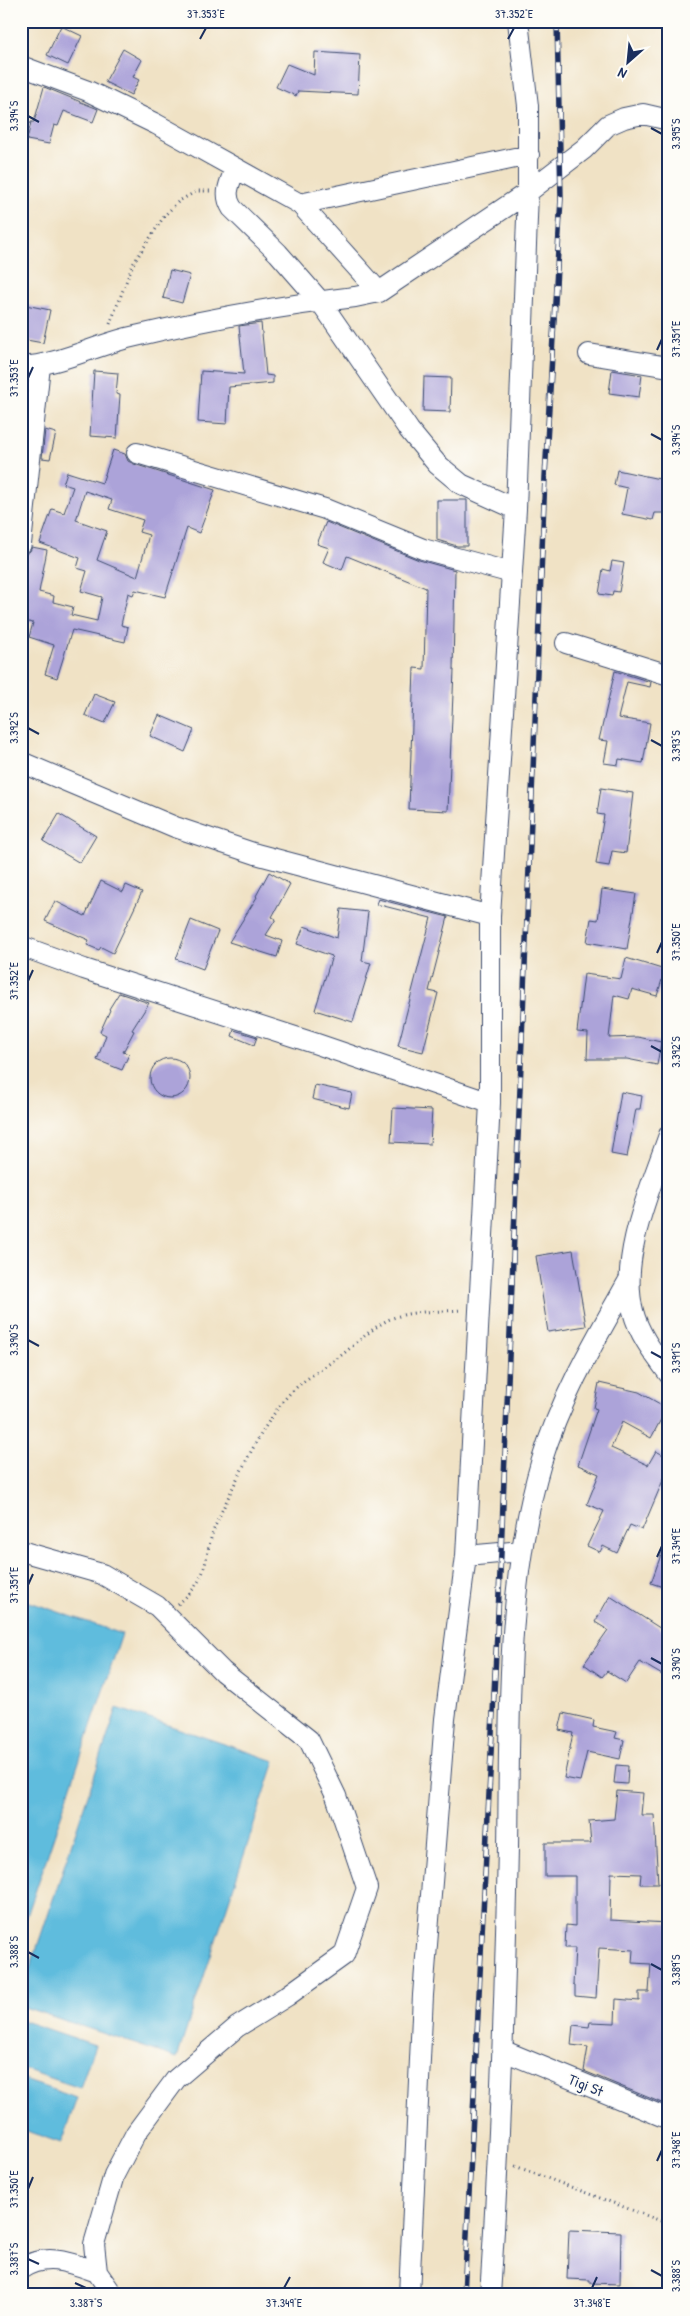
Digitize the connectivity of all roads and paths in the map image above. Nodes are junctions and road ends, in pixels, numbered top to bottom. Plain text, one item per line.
1 (518, 21) edge
2 (21, 66) edge
3 (669, 120) edge
4 (529, 155) junction
5 (235, 169) junction
6 (227, 192) junction
7 (528, 192) junction
8 (300, 204) junction
9 (379, 292) junction
10 (320, 301) junction
11 (99, 345) junction
12 (589, 354) dead end
13 (31, 366) edge
14 (669, 367) edge
15 (137, 453) dead end
16 (516, 509) junction
17 (21, 544) edge
18 (512, 573) junction
19 (566, 643) dead end
20 (669, 675) edge
21 (21, 762) edge
22 (490, 916) junction
23 (21, 946) edge
24 (490, 1103) junction
25 (669, 1135) edge
26 (629, 1280) junction
27 (479, 1309) junction
28 (669, 1374) edge
29 (21, 1551) edge
30 (522, 1551) junction
31 (466, 1556) junction
32 (165, 1614) junction
33 (504, 2051) junction
34 (669, 2119) edge
35 (498, 2160) junction
36 (669, 2224) edge
37 (21, 2270) edge
38 (97, 2272) junction
39 (113, 2295) edge
40 (409, 2295) edge
41 (490, 2295) edge

1 - 4 street
2 - 5 street
3 - 7 street
4 - 7 street
4 - 8 street
5 - 6 street
5 - 8 street
6 - 10 street
6 - 11 path
7 - 9 street
7 - 16 street
8 - 9 street
9 - 10 street
10 - 11 street
10 - 16 street
11 - 13 street
12 - 14 street
13 - 17 street
15 - 18 street
16 - 18 street
18 - 22 street
19 - 20 street
21 - 22 street
22 - 24 street
23 - 24 street
24 - 27 street
25 - 26 street
26 - 28 street
26 - 30 street
27 - 31 street
27 - 32 path
29 - 32 street
30 - 31 street
30 - 33 street
31 - 40 street
32 - 38 street
33 - 34 street, Tigi St
33 - 35 street
35 - 36 path
35 - 41 street
37 - 38 street
38 - 39 street

